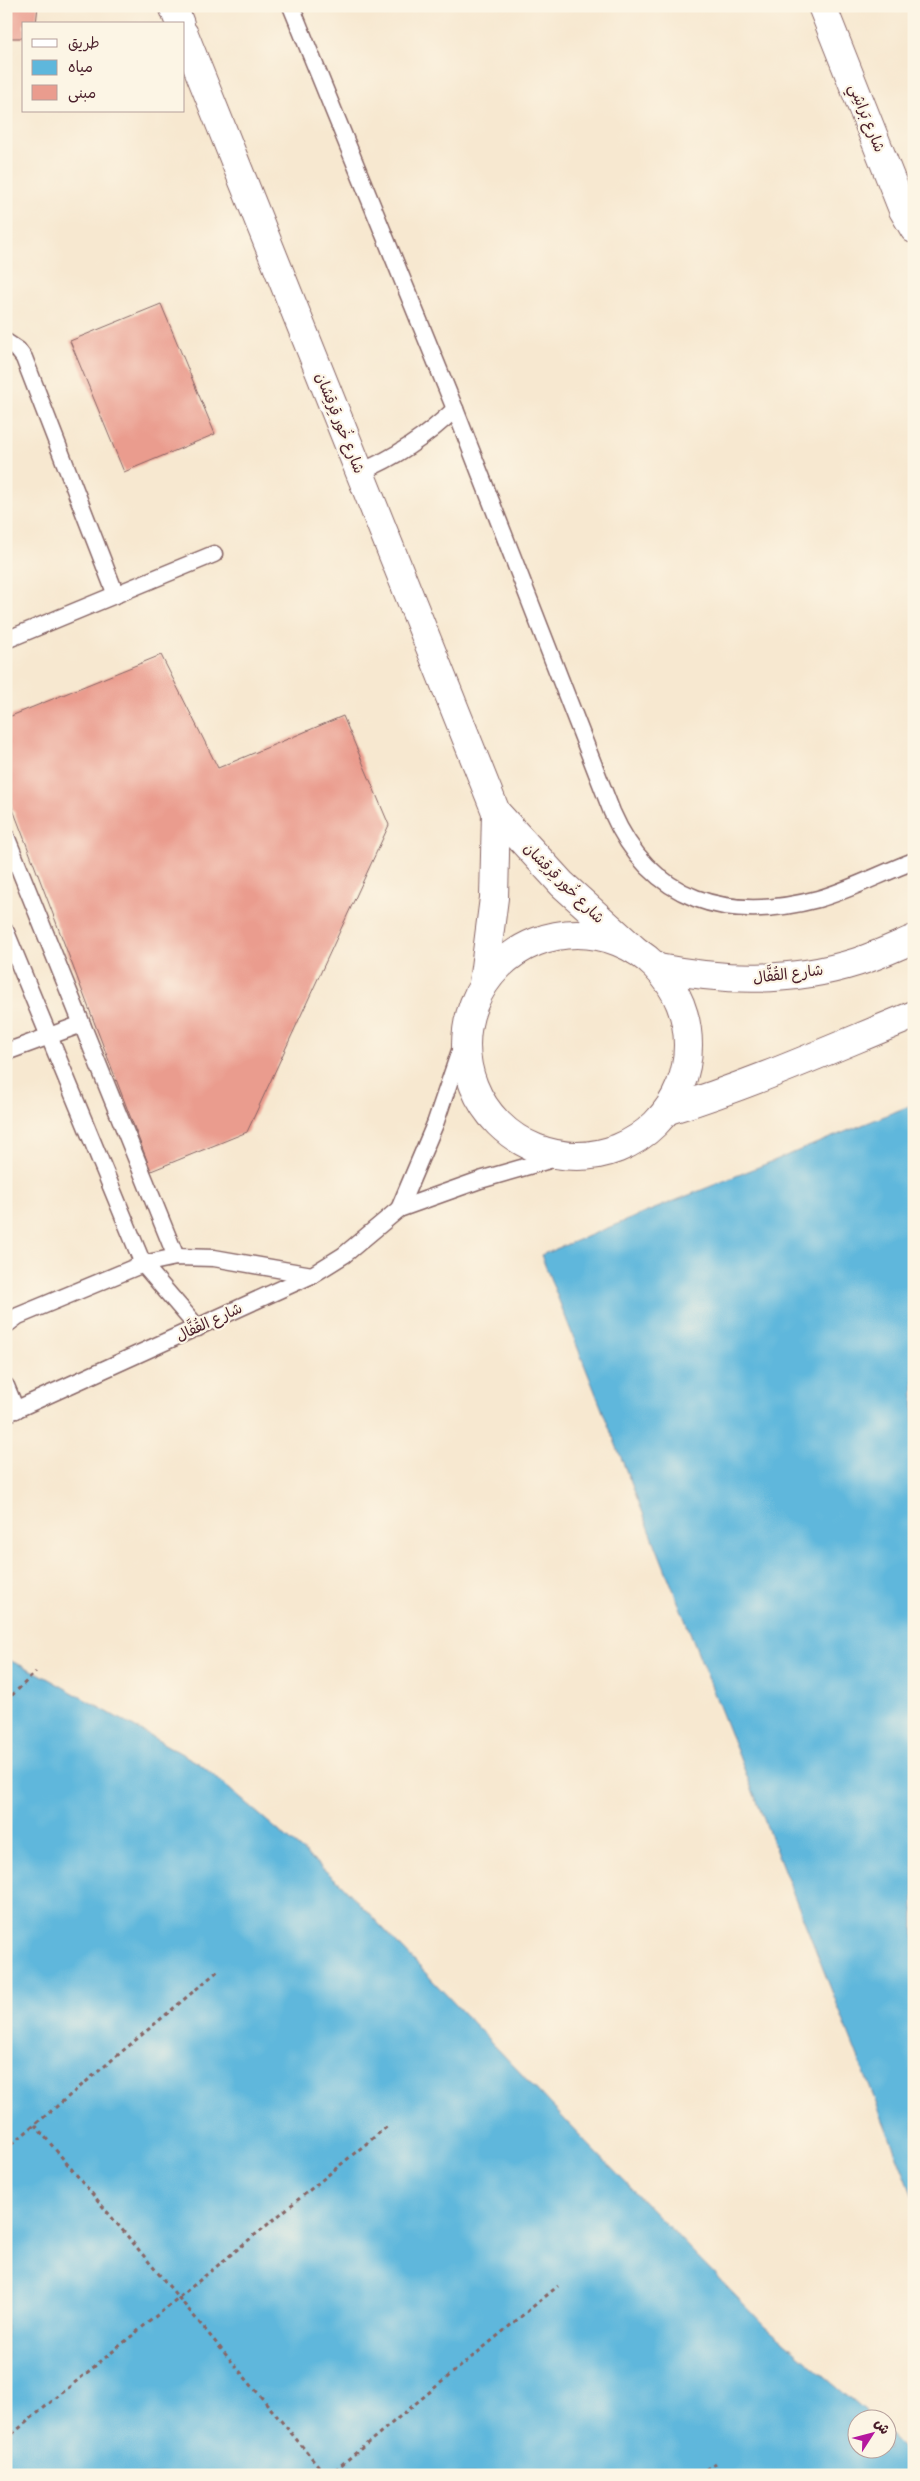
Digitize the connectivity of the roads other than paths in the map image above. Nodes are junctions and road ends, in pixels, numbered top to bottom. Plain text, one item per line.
1 (173, 6) edge
2 (291, 6) edge
3 (822, 6) edge
4 (179, 22) edge
5 (185, 36) edge
6 (914, 229) edge
7 (6, 342) edge
8 (455, 409) junction
9 (360, 472) junction
10 (214, 554) dead end
11 (116, 595) junction
12 (8, 633) edge
13 (496, 812) junction
14 (6, 836) edge
15 (914, 861) edge
16 (6, 932) edge
17 (914, 939) edge
18 (635, 950) junction
19 (658, 968) junction
20 (484, 983) junction
21 (914, 1015) edge
22 (82, 1024) junction
23 (49, 1036) junction
24 (465, 1036) junction
25 (6, 1052) edge
26 (669, 1110) junction
27 (563, 1156) junction
28 (399, 1209) junction
29 (176, 1257) junction
30 (143, 1264) junction
31 (312, 1275) junction
32 (6, 1325) edge
33 (198, 1328) junction
34 (6, 1386) edge
35 (11, 1412) edge

1 - 4 street
2 - 8 lane
3 - 6 street, شارع بَراشِي
5 - 9 street, شارع خُور قِرقِشان
7 - 11 lane
8 - 9 lane
8 - 15 lane
9 - 13 street, شارع خُور قِرقِشان
10 - 11 lane
11 - 12 lane
13 - 18 street, شارع خُور قِرقِشان
13 - 20 street, شارع خُور قِرقِشان
14 - 22 lane
16 - 23 lane
17 - 19 street, شارع القُفَّال
18 - 19 street
18 - 20 street
19 - 26 street
20 - 24 street
21 - 26 street
22 - 23 lane
22 - 29 lane
23 - 25 lane
23 - 30 lane
24 - 27 street
24 - 28 lane, شارع القُفَّال
26 - 27 street
27 - 28 lane, شارع القُفَّال
28 - 31 lane, شارع القُفَّال
29 - 30 lane
29 - 31 lane
30 - 32 lane
30 - 33 lane
31 - 33 lane, شارع القُفَّال
33 - 35 lane, شارع القُفَّال
34 - 35 lane

